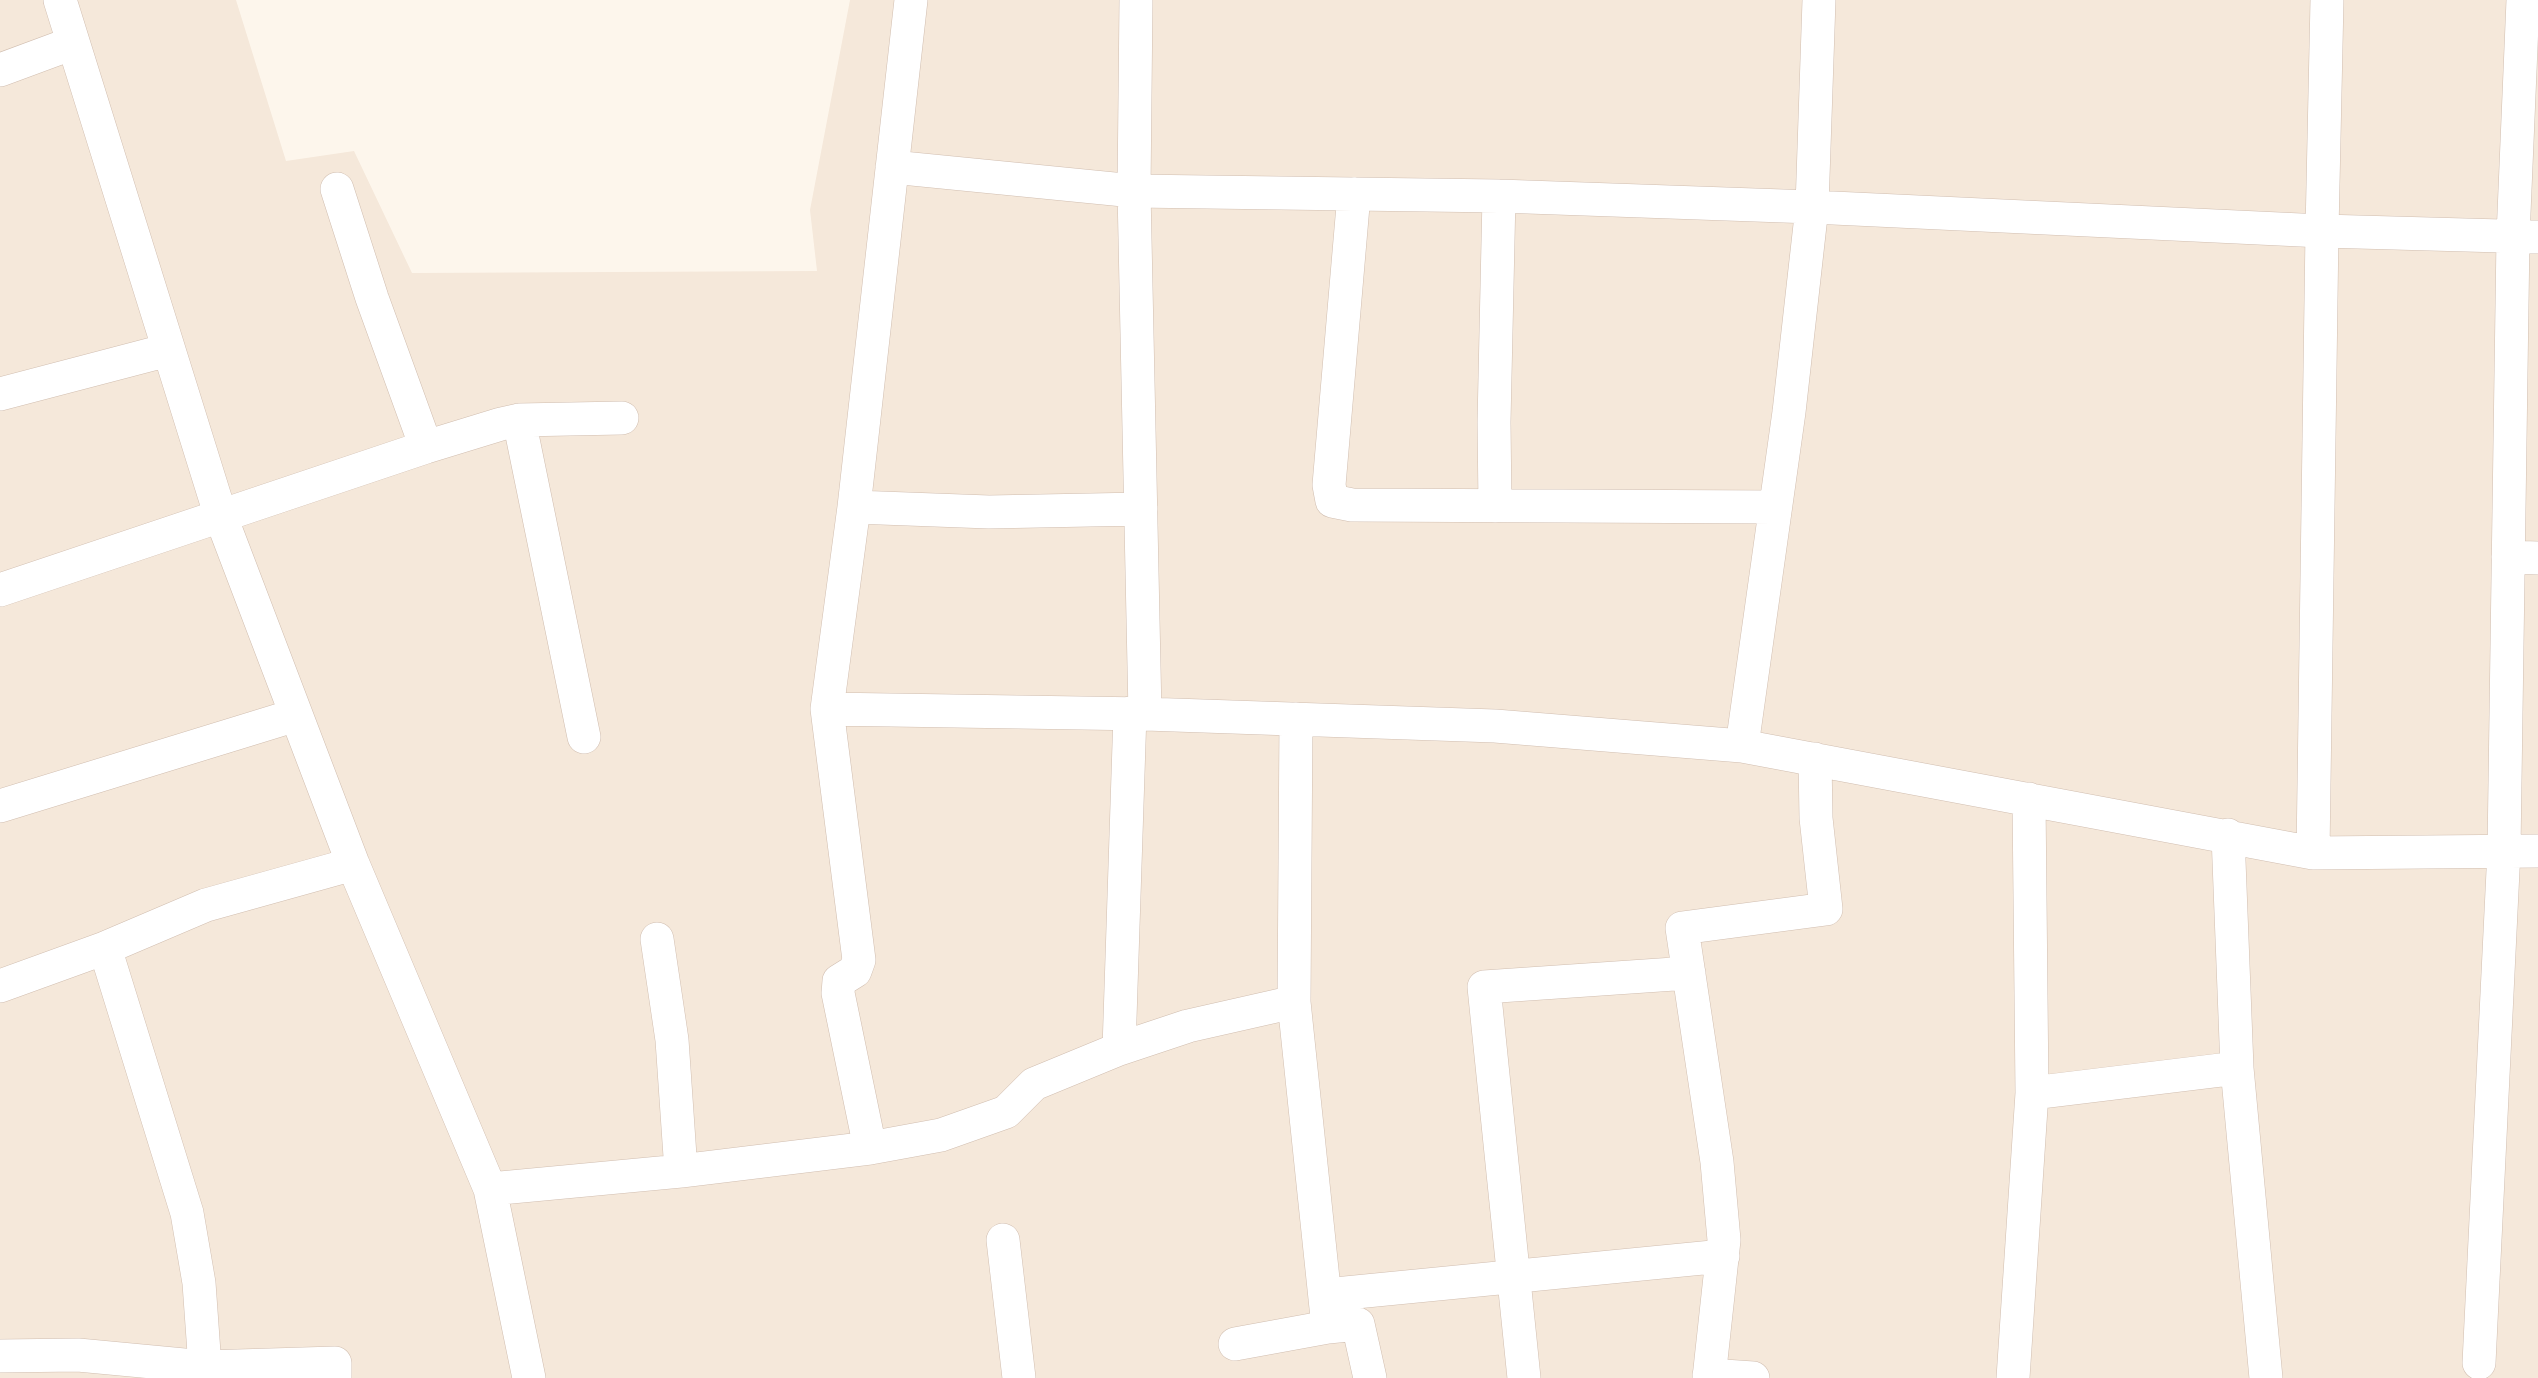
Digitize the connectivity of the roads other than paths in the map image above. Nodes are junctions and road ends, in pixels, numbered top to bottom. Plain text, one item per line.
1 (60, 0) edge
2 (911, 0) edge
3 (1136, 0) edge
4 (1819, 0) edge
5 (2327, 0) edge
6 (2523, 0) edge
7 (73, 43) junction
8 (0, 70) edge
9 (892, 167) junction
10 (337, 189) dead end
11 (1134, 191) junction
12 (1354, 194) junction
13 (1499, 196) junction
14 (1812, 207) junction
15 (2322, 231) junction
16 (2525, 237) edge
17 (168, 350) junction
18 (0, 394) edge
19 (622, 417) dead end
20 (519, 420) junction
21 (426, 447) junction
22 (1496, 506) junction
23 (854, 507) junction
24 (1775, 507) junction
25 (1141, 509) junction
26 (221, 517) junction
27 (2523, 557) edge
28 (0, 590) edge
29 (827, 709) junction
30 (1138, 713) junction
31 (296, 715) junction
32 (1296, 719) junction
33 (584, 737) dead end
34 (1742, 746) junction
35 (1815, 759) junction
36 (2029, 799) junction
37 (0, 806) edge
38 (2228, 835) junction
39 (2504, 850) junction
40 (2538, 851) edge
41 (2313, 853) junction
42 (353, 864) junction
43 (657, 939) dead end
44 (105, 948) junction
45 (1689, 973) junction
46 (0, 986) edge
47 (1294, 1002) junction
48 (1119, 1049) junction
49 (2237, 1068) junction
50 (2032, 1093) junction
51 (870, 1148) junction
52 (681, 1171) junction
53 (490, 1189) junction
54 (1003, 1240) dead end
55 (1723, 1256) junction
56 (1514, 1277) junction
57 (1325, 1294) junction
58 (1328, 1327) junction
59 (1235, 1344) dead end
60 (0, 1356) edge
61 (2479, 1363) dead end
62 (205, 1367) junction
63 (1709, 1377) edge
64 (335, 1378) edge
65 (529, 1378) edge
66 (1019, 1378) edge
67 (1370, 1378) edge
68 (1524, 1378) edge
69 (1753, 1378) edge
70 (2013, 1378) edge
71 (2266, 1378) edge

1 - 7 street
2 - 9 street
3 - 11 street
4 - 14 street
5 - 15 street
6 - 16 street
7 - 8 street
7 - 17 street
9 - 11 street
9 - 23 street
10 - 21 street
11 - 12 street
11 - 25 street
12 - 13 street
12 - 22 street
13 - 14 street
13 - 22 street
14 - 15 street
14 - 24 street
15 - 16 street
15 - 41 street
16 - 27 street
17 - 18 street
17 - 26 street
19 - 20 street
20 - 21 street
20 - 33 street
21 - 26 street
22 - 24 street
23 - 25 street
23 - 29 street
24 - 34 street
25 - 30 street
26 - 28 street
26 - 31 street
27 - 39 street
29 - 30 street
29 - 51 street
30 - 32 street
30 - 48 street
31 - 37 street
31 - 42 street
32 - 34 street
32 - 47 street
34 - 35 street
35 - 36 street
35 - 45 street
36 - 38 street
36 - 50 street
38 - 41 street
38 - 49 street
39 - 40 street
39 - 41 street
39 - 61 street
42 - 44 street
42 - 53 street
43 - 52 street
44 - 46 street
44 - 62 street
45 - 55 street
45 - 56 street
47 - 48 street
47 - 57 street
48 - 51 street
49 - 50 street
49 - 71 street
50 - 70 street
51 - 52 street
52 - 53 street
53 - 65 street
54 - 66 street
55 - 56 street
55 - 63 street
56 - 57 street
56 - 68 street
57 - 58 street
58 - 59 street
58 - 67 street
60 - 62 street
62 - 64 street
63 - 69 street

